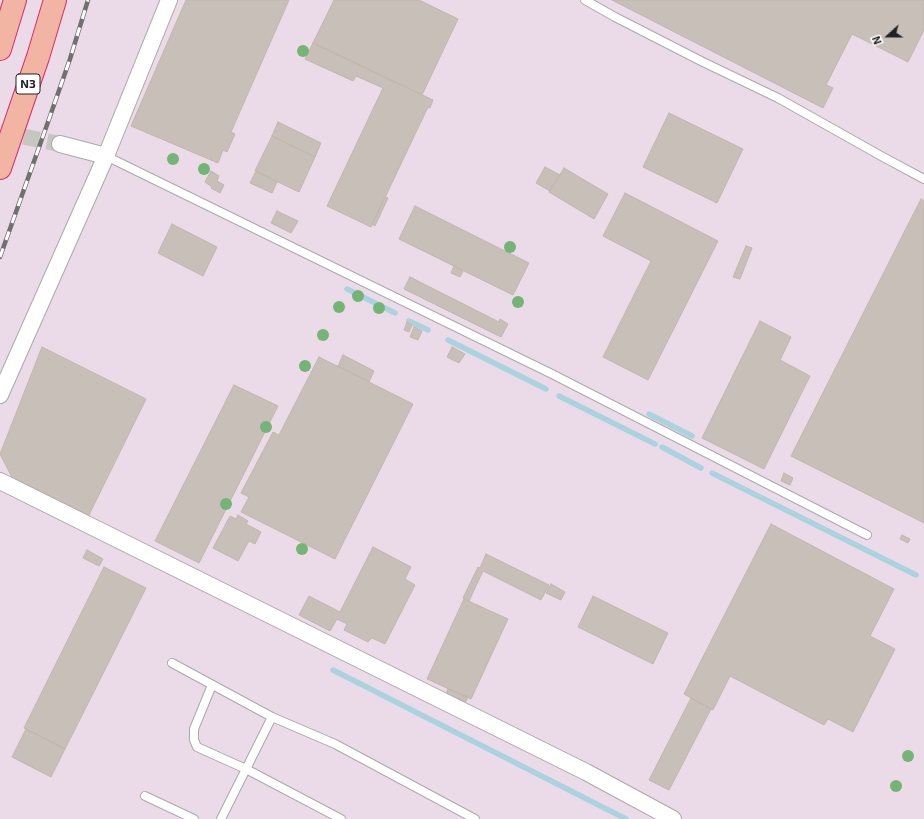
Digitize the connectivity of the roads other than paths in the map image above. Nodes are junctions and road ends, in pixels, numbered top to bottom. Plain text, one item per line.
1 (15, 0) edge
2 (55, 0) edge
3 (169, 0) edge
4 (585, 0) edge
5 (0, 49) edge
6 (60, 144) tunnel mouth
7 (106, 156) junction
8 (0, 168) edge
9 (924, 178) edge
10 (0, 395) edge
11 (0, 481) edge
12 (867, 535) dead end
13 (172, 663) dead end
14 (212, 685) junction
15 (272, 717) junction
16 (246, 769) junction
17 (145, 796) dead end
18 (194, 819) edge
19 (221, 819) edge
20 (341, 819) edge
21 (475, 819) edge
22 (673, 819) edge

1 - 5 highway
2 - 8 highway, N3
3 - 7 street
4 - 9 lane
6 - 7 street
7 - 10 street
7 - 12 lane
11 - 22 street
13 - 14 lane
14 - 15 lane
14 - 16 lane
15 - 16 lane
15 - 21 lane
16 - 19 lane
16 - 20 lane
17 - 18 lane

